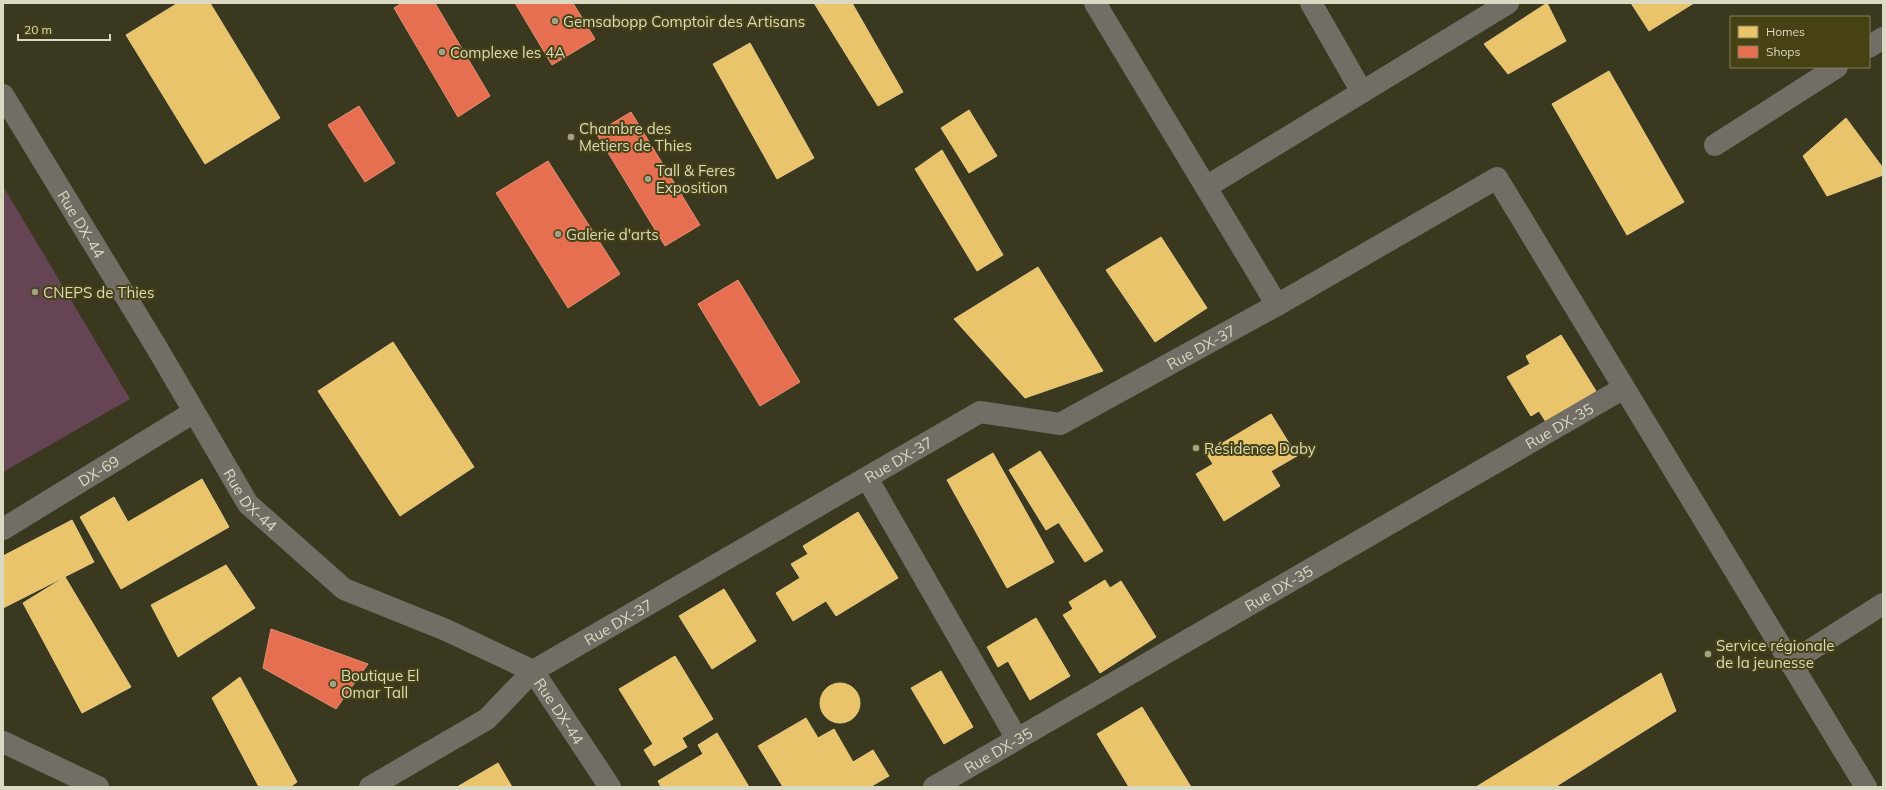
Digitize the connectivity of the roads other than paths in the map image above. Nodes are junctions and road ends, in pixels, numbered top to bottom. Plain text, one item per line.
1 (1095, 3) edge
2 (1310, 3) edge
3 (1508, 3) edge
4 (1883, 38) edge
5 (1870, 46) edge
6 (1835, 68) edge
7 (1362, 92) junction
8 (3, 95) edge
9 (1715, 145) dead end
10 (1206, 187) junction
11 (1277, 305) junction
12 (1624, 388) junction
13 (194, 412) junction
14 (866, 478) junction
15 (3, 529) edge
16 (1883, 604) edge
17 (1790, 663) junction
18 (533, 671) junction
19 (1017, 739) junction
20 (3, 742) edge
21 (98, 787) edge
22 (370, 787) edge
23 (610, 787) edge
24 (934, 787) edge
25 (1866, 787) edge

1 - 10 street
2 - 7 street
3 - 7 street
4 - 5 street
6 - 9 street
7 - 10 street
8 - 13 street, Rue DX-44
10 - 11 street
11 - 12 street, Rue DX-37
11 - 14 street, Rue DX-37
12 - 17 street
12 - 19 street, Rue DX-35
13 - 15 street, DX-69
13 - 18 street, Rue DX-44
14 - 18 street, Rue DX-37
14 - 19 street
16 - 17 street
17 - 25 street
18 - 22 street, Rue DX-37
18 - 23 street, Rue DX-44
19 - 24 street, Rue DX-35
20 - 21 street

